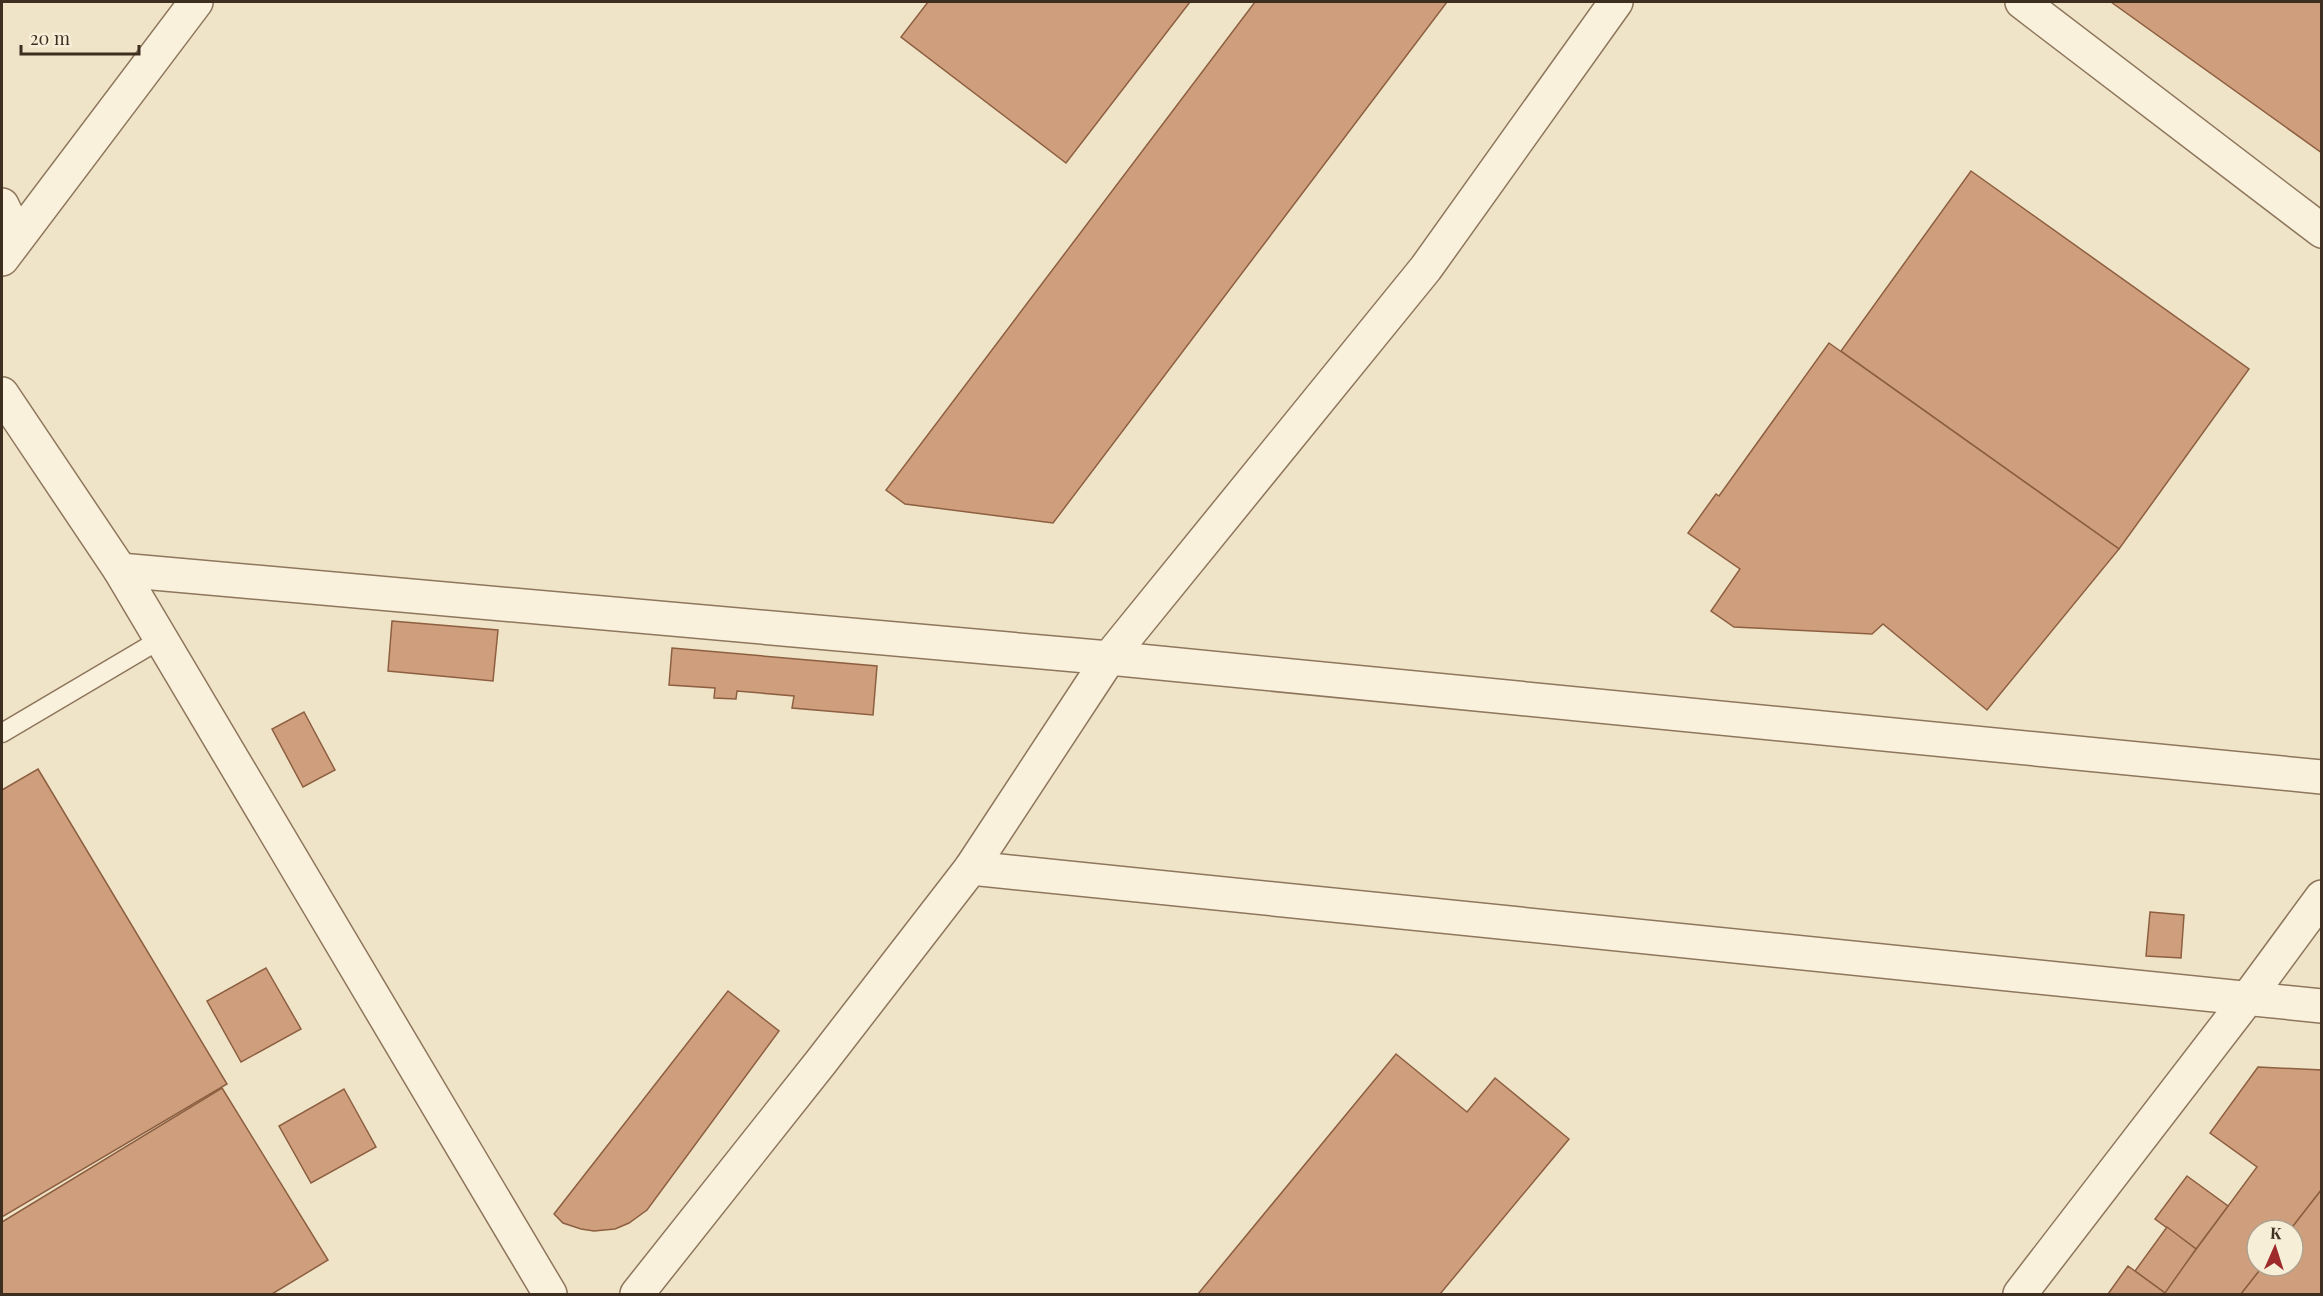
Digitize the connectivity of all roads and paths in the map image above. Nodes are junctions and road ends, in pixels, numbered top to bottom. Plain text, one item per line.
1 (196, 2) edge
2 (1616, 2) edge
3 (2022, 2) edge
4 (2, 205) edge
5 (2322, 231) edge
6 (9, 247) edge
7 (2, 393) edge
8 (120, 570) junction
9 (161, 639) junction
10 (1109, 658) junction
11 (2, 733) edge
12 (2322, 777) edge
13 (971, 868) junction
14 (2322, 897) edge
15 (2247, 999) junction
16 (2322, 1006) edge
17 (550, 1294) edge
18 (637, 1294) edge
19 (2019, 1294) edge

1 - 6 street
2 - 10 street
3 - 5 street
4 - 6 street
7 - 8 street
8 - 9 street
8 - 10 street
9 - 11 lane
9 - 17 street
10 - 12 street
10 - 13 street
13 - 15 street
13 - 18 street
14 - 15 street
15 - 16 street
15 - 19 street

